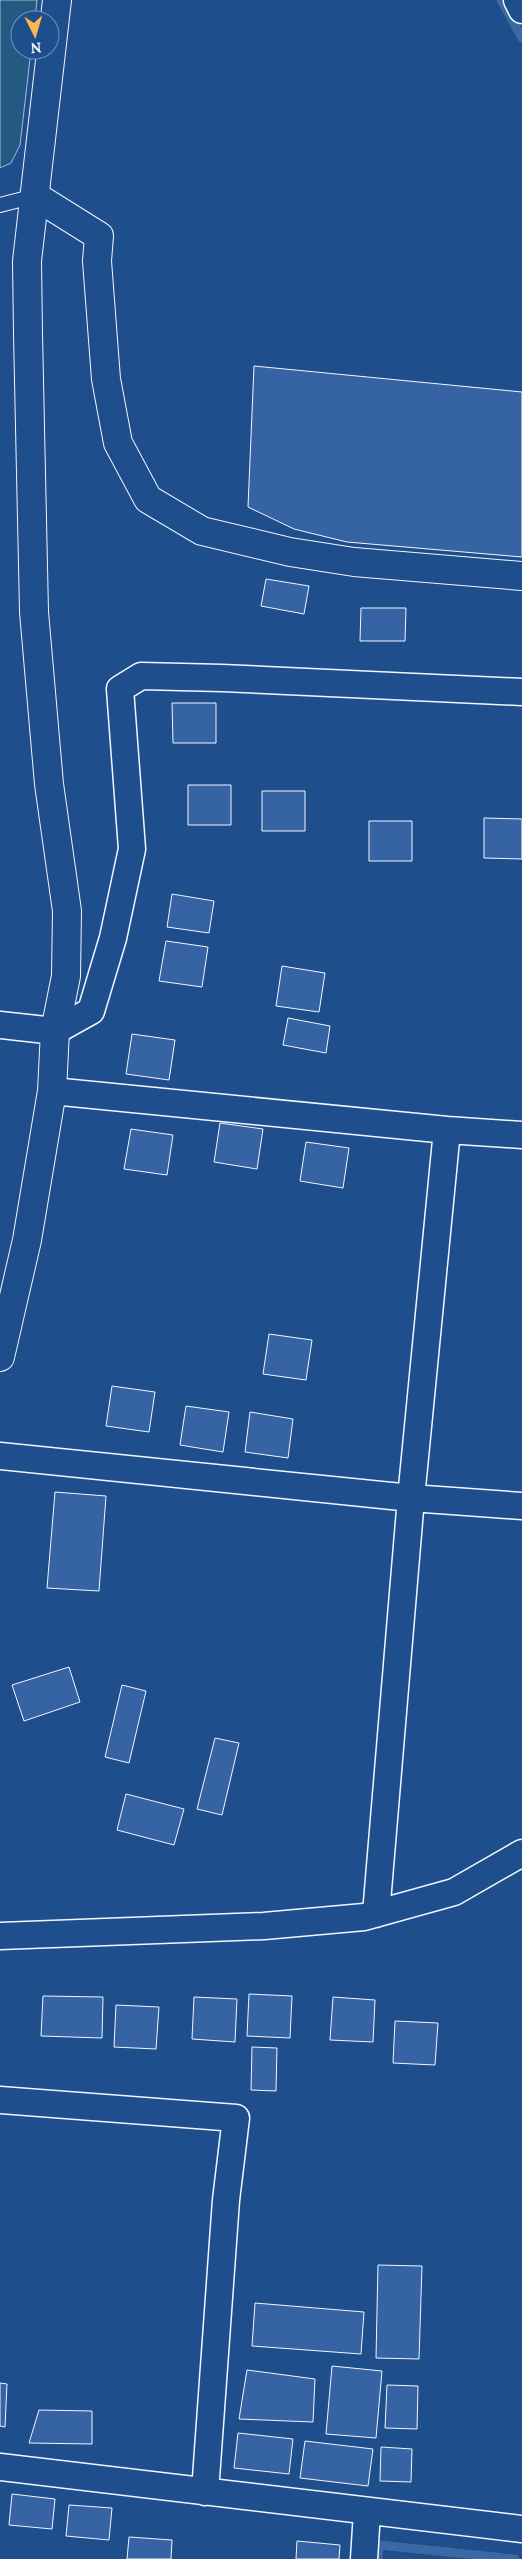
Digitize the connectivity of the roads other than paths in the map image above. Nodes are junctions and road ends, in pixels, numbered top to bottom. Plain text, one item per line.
1 (57, 0) edge
2 (516, 0) edge
3 (522, 10) edge
4 (35, 196) junction
5 (0, 205) edge
6 (522, 576) edge
7 (522, 692) edge
8 (0, 1025) edge
9 (55, 1031) junction
10 (52, 1091) junction
11 (446, 1130) junction
12 (522, 1134) edge
13 (0, 1357) edge
14 (0, 1456) edge
15 (411, 1498) junction
16 (522, 1506) edge
17 (522, 1853) edge
18 (376, 1914) junction
19 (0, 1936) edge
20 (0, 2100) edge
21 (0, 2467) edge
22 (205, 2492) junction
23 (368, 2512) junction
24 (522, 2530) edge
25 (364, 2559) edge

1 - 4 street
2 - 3 street
4 - 5 lane
4 - 6 street
4 - 9 street
7 - 9 street
8 - 9 street
9 - 10 street
10 - 11 street
10 - 13 street
11 - 12 street
11 - 15 street
14 - 15 street
15 - 16 street
15 - 18 street
17 - 18 street
18 - 19 street
20 - 22 street
21 - 22 street
22 - 23 street
23 - 24 street
23 - 25 street

